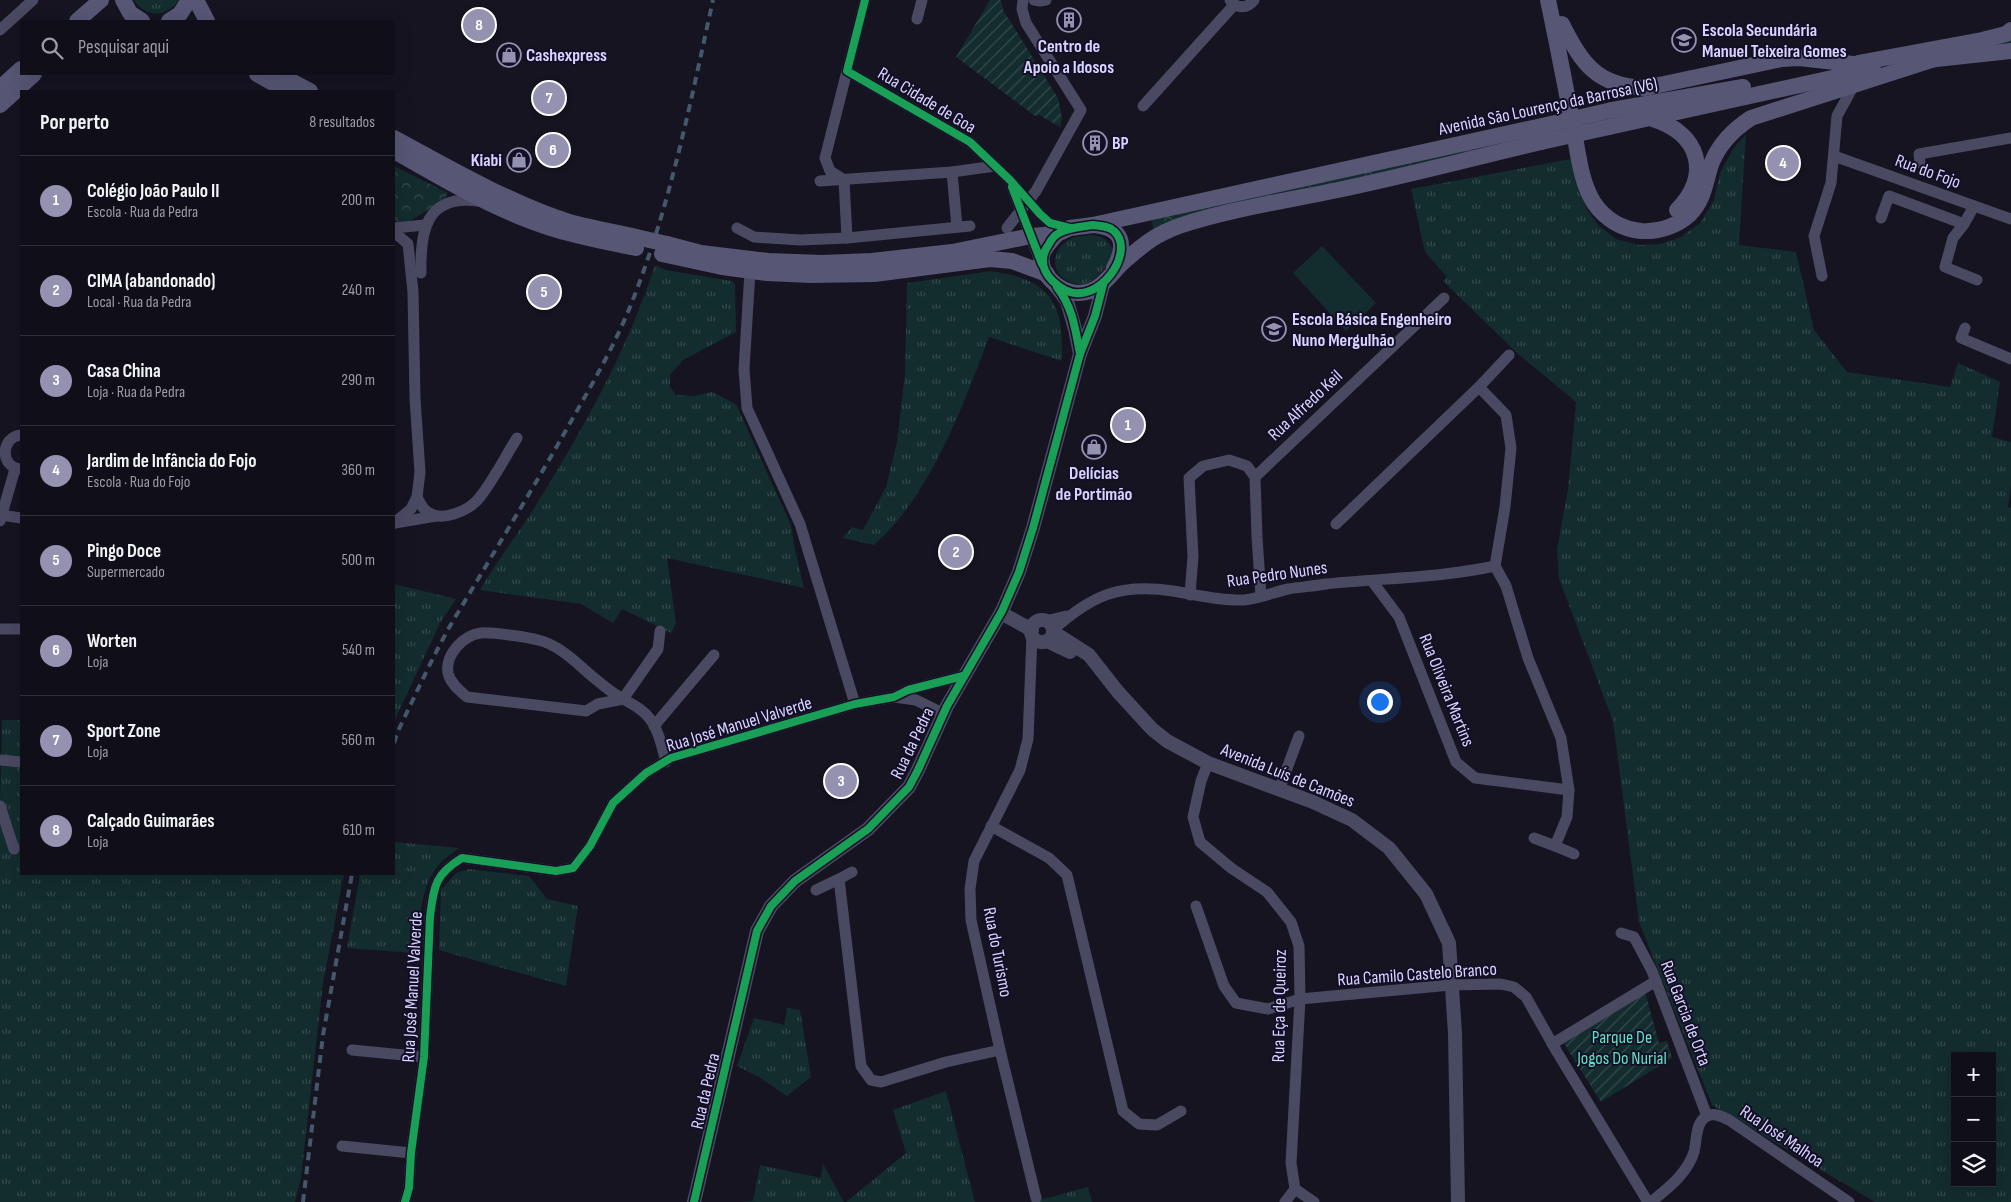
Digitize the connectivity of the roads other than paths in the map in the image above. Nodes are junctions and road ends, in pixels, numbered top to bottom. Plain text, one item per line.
1 (33, 0) edge
2 (101, 0) edge
3 (123, 0) edge
4 (188, 0) edge
5 (196, 0) edge
6 (865, 0) edge
7 (922, 0) edge
8 (1023, 0) edge
9 (1034, 0) edge
10 (1046, 0) edge
11 (1254, 0) edge
12 (1548, 0) edge
13 (1556, 0) edge
14 (1232, 2) edge
15 (917, 19) dead end
16 (78, 20) edge
17 (140, 20) edge
18 (171, 20) edge
19 (206, 20) edge
20 (1562, 24) junction
21 (0, 30) edge
22 (2011, 30) edge
23 (2011, 51) edge
24 (1938, 58) junction
25 (1853, 64) junction
26 (20, 70) edge
27 (847, 71) junction
28 (33, 75) edge
29 (259, 75) edge
30 (280, 75) edge
31 (1854, 85) junction
32 (0, 88) edge
33 (285, 90) edge
34 (308, 90) edge
35 (0, 105) edge
36 (1144, 106) dead end
37 (1653, 118) junction
38 (1541, 134) junction
39 (2011, 138) edge
40 (395, 139) edge
41 (395, 152) edge
42 (1834, 156) junction
43 (1920, 162) dead end
44 (995, 166) junction
45 (952, 172) junction
46 (844, 180) junction
47 (1010, 180) junction
48 (820, 181) dead end
49 (490, 202) junction
50 (1024, 206) junction
51 (1974, 206) junction
52 (1881, 218) dead end
53 (2011, 219) edge
54 (1964, 224) junction
55 (426, 225) junction
56 (1093, 225) junction
57 (970, 226) dead end
58 (957, 227) junction
59 (737, 228) dead end
60 (1006, 228) junction
61 (395, 230) edge
62 (395, 231) edge
63 (1064, 231) junction
64 (1031, 236) junction
65 (848, 238) junction
66 (636, 243) junction
67 (990, 246) junction
68 (665, 249) junction
69 (750, 271) junction
70 (421, 272) dead end
71 (1047, 274) junction
72 (1822, 276) dead end
73 (1977, 280) dead end
74 (1106, 281) junction
75 (1444, 298) dead end
76 (1965, 328) dead end
77 (1080, 354) junction
78 (1509, 355) dead end
79 (2011, 359) edge
80 (1479, 387) junction
81 (20, 435) edge
82 (517, 438) dead end
83 (2, 445) edge
84 (18, 469) edge
85 (1255, 477) junction
86 (417, 497) junction
87 (440, 516) junction
88 (0, 517) edge
89 (20, 518) edge
90 (395, 522) edge
91 (395, 523) edge
92 (1336, 524) dead end
93 (1495, 566) junction
94 (1372, 581) junction
95 (1190, 595) junction
96 (1261, 596) junction
97 (1001, 613) junction
98 (0, 629) edge
99 (20, 629) edge
100 (660, 631) dead end
101 (1032, 632) junction
102 (1049, 633) junction
103 (714, 655) dead end
104 (1031, 659) junction
105 (963, 676) junction
106 (894, 697) junction
107 (623, 699) junction
108 (855, 704) junction
109 (944, 714) junction
110 (654, 726) junction
111 (1299, 736) dead end
112 (0, 760) edge
113 (20, 762) edge
114 (666, 762) junction
115 (1208, 763) junction
116 (1279, 790) junction
117 (1569, 790) junction
118 (0, 806) edge
119 (991, 826) junction
120 (1534, 838) dead end
121 (1555, 846) junction
122 (14, 849) dead end
123 (1574, 854) dead end
124 (852, 872) dead end
125 (839, 879) junction
126 (816, 890) dead end
127 (1196, 906) dead end
128 (1621, 933) dead end
129 (1656, 981) junction
130 (1451, 986) junction
131 (1300, 999) junction
132 (1552, 1044) junction
133 (352, 1050) dead end
134 (1000, 1050) junction
135 (424, 1057) junction
136 (1181, 1111) dead end
137 (1707, 1116) junction
138 (342, 1146) dead end
139 (411, 1153) junction
140 (1295, 1189) junction
141 (1036, 1198) dead end
142 (405, 1202) edge
143 (694, 1202) edge
144 (1285, 1202) edge
145 (1314, 1202) edge
146 (1458, 1202) edge
147 (1650, 1202) edge
148 (1849, 1202) edge

1 - 21 street
2 - 16 main road
3 - 17 main road
4 - 18 main road
5 - 19 main road
6 - 27 street
7 - 15 street
8 - 50 street
9 - 10 street
11 - 14 street
12 - 31 main road
13 - 20 main road
14 - 36 street
20 - 25 main road
20 - 37 main road
22 - 25 main road, Avenida São Lourenço da Barrosa (V6)
23 - 24 main road, Avenida São Lourenço da Barrosa (V6)
24 - 31 main road
24 - 37 main road, Avenida São Lourenço da Barrosa (V6)
25 - 38 main road, Avenida São Lourenço da Barrosa (V6), bridge
26 - 32 main road
27 - 44 street, Rua Cidade de Goa
27 - 46 street
28 - 35 main road
29 - 33 main road
30 - 34 main road
31 - 42 street
37 - 38 main road, Avenida São Lourenço da Barrosa (V6), bridge
38 - 56 main road, Avenida São Lourenço da Barrosa (V6)
38 - 74 main road, Avenida São Lourenço da Barrosa (V6)
39 - 43 street
40 - 66 main road, Avenida São Lourenço da Barrosa (V6)
41 - 49 main road, Avenida São Lourenço da Barrosa (V6)
42 - 51 street, Rua do Fojo
42 - 72 street
44 - 45 street
44 - 47 street, Rua Cidade de Goa
45 - 46 street
45 - 58 street
46 - 48 street
46 - 65 street
47 - 50 street
47 - 60 street
49 - 55 street
49 - 66 main road, Avenida São Lourenço da Barrosa (V6)
50 - 60 street
50 - 63 street
50 - 64 street
51 - 53 street, Rua do Fojo
51 - 54 street
52 - 54 street
54 - 73 street
55 - 61 street
55 - 70 street
56 - 63 main road, Avenida São Lourenço da Barrosa (V6)
56 - 74 main road, Avenida São Lourenço da Barrosa (V6)
57 - 58 street
58 - 65 street
59 - 65 street
60 - 67 street
62 - 86 street
63 - 64 main road, Avenida São Lourenço da Barrosa (V6)
63 - 71 main road
64 - 67 main road, Avenida São Lourenço da Barrosa (V6)
64 - 71 street
66 - 68 main road, Avenida São Lourenço da Barrosa (V6), bridge
67 - 68 main road, Avenida São Lourenço da Barrosa (V6)
68 - 69 main road, Avenida São Lourenço da Barrosa (V6)
69 - 71 main road, Avenida São Lourenço da Barrosa (V6)
69 - 108 street
71 - 74 main road, Avenida São Lourenço da Barrosa (V6)
71 - 77 street
74 - 77 street, Rua da Pedra
75 - 85 street, Rua Alfredo Keil
76 - 79 street
77 - 97 street, Rua da Pedra
78 - 80 street
80 - 92 street
80 - 93 street
81 - 83 street
82 - 87 street
83 - 84 street
84 - 88 street
85 - 95 street
85 - 96 street
86 - 87 street
86 - 90 street
87 - 91 street
88 - 89 street
93 - 94 street, Rua Pedro Nunes
93 - 117 street
94 - 96 street, Rua Pedro Nunes
94 - 117 street, Rua Oliveira Martins
95 - 96 street, Rua Pedro Nunes
95 - 102 street, Rua Pedro Nunes
97 - 101 street, Avenida Luís de Camões
97 - 105 street, Rua da Pedra
98 - 99 street
100 - 107 street
101 - 102 street, Avenida Luís de Camões
101 - 102 street
101 - 104 street, Rua do Turismo
102 - 104 street
102 - 115 street, Avenida Luís de Camões
103 - 110 street
104 - 119 street, Rua do Turismo
105 - 106 street
105 - 109 street, Rua da Pedra
106 - 108 street, Rua José Manuel Valverde
106 - 109 street
107 - 107 street
107 - 110 street
108 - 114 street, Rua José Manuel Valverde
109 - 143 street, Rua da Pedra
110 - 114 street
111 - 116 street
112 - 113 street
114 - 135 street, Rua José Manuel Valverde
115 - 116 street, Avenida Luís de Camões
115 - 131 street, Rua Eça de Queiroz
116 - 130 street, Avenida Luís de Camões
117 - 121 street
118 - 122 street
119 - 134 street, Rua do Turismo
119 - 136 street
120 - 121 street
121 - 123 street
124 - 125 street
125 - 126 street
125 - 134 street
127 - 131 street, Rua Camilo Castelo Branco
128 - 129 street, Rua Garcia de Orta
129 - 132 street
129 - 137 street, Rua Garcia de Orta
130 - 131 street, Rua Camilo Castelo Branco
130 - 132 street, Rua Camilo Castelo Branco
130 - 146 street, Avenida Luís de Camões
131 - 140 street, Rua Eça de Queiroz
132 - 147 street, Rua Camilo Castelo Branco
133 - 135 street
134 - 141 street, Rua do Turismo
135 - 139 street, Rua José Manuel Valverde
137 - 147 street
137 - 148 street, Rua José Malhoa
138 - 139 street
139 - 142 street, Rua José Manuel Valverde
140 - 144 street
140 - 145 street

